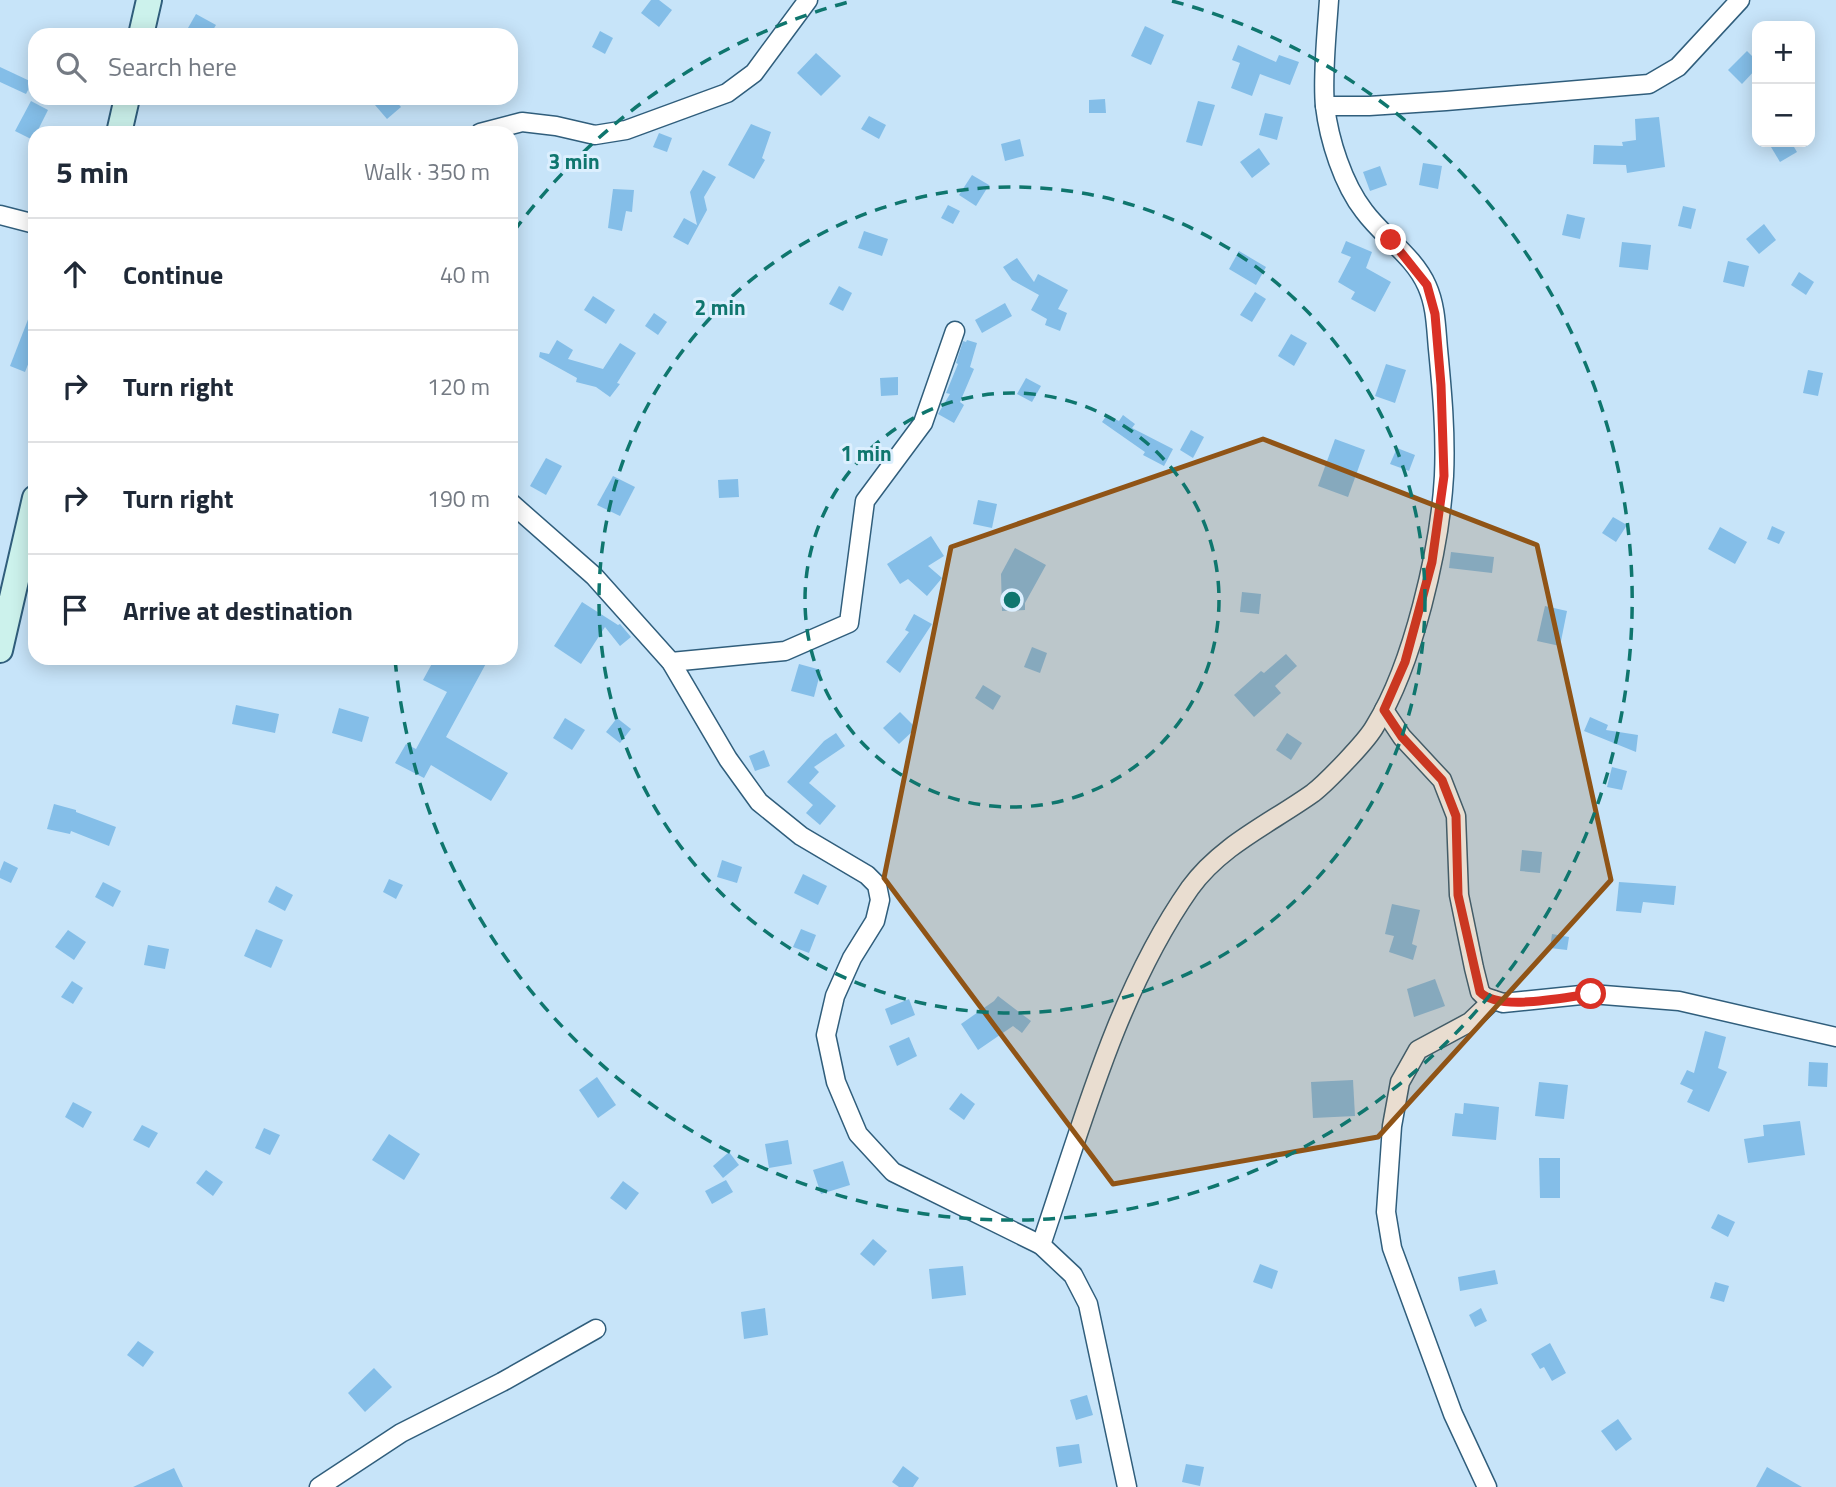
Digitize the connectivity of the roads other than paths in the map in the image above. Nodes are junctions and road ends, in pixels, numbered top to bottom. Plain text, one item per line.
1 (149, 0) edge
2 (808, 0) edge
3 (1329, 0) edge
4 (1740, 0) edge
5 (143, 28) edge
6 (125, 105) edge
7 (1325, 106) junction
8 (121, 126) edge
9 (507, 126) edge
10 (0, 215) edge
11 (28, 222) edge
12 (955, 331) dead end
13 (518, 509) edge
14 (28, 529) edge
15 (0, 650) edge
16 (671, 662) junction
17 (1384, 710) junction
18 (1493, 1000) junction
19 (1836, 1037) edge
20 (1041, 1245) junction
21 (596, 1329) dead end
22 (319, 1487) edge
23 (1127, 1487) edge
24 (1487, 1487) edge

1 - 5 main road
2 - 9 street
3 - 7 street
4 - 7 street
6 - 8 main road
7 - 17 street
10 - 11 street
12 - 16 street
13 - 16 street
14 - 15 main road
16 - 20 street
17 - 18 street
17 - 20 street
18 - 19 street
18 - 24 street
20 - 23 street
21 - 22 street

